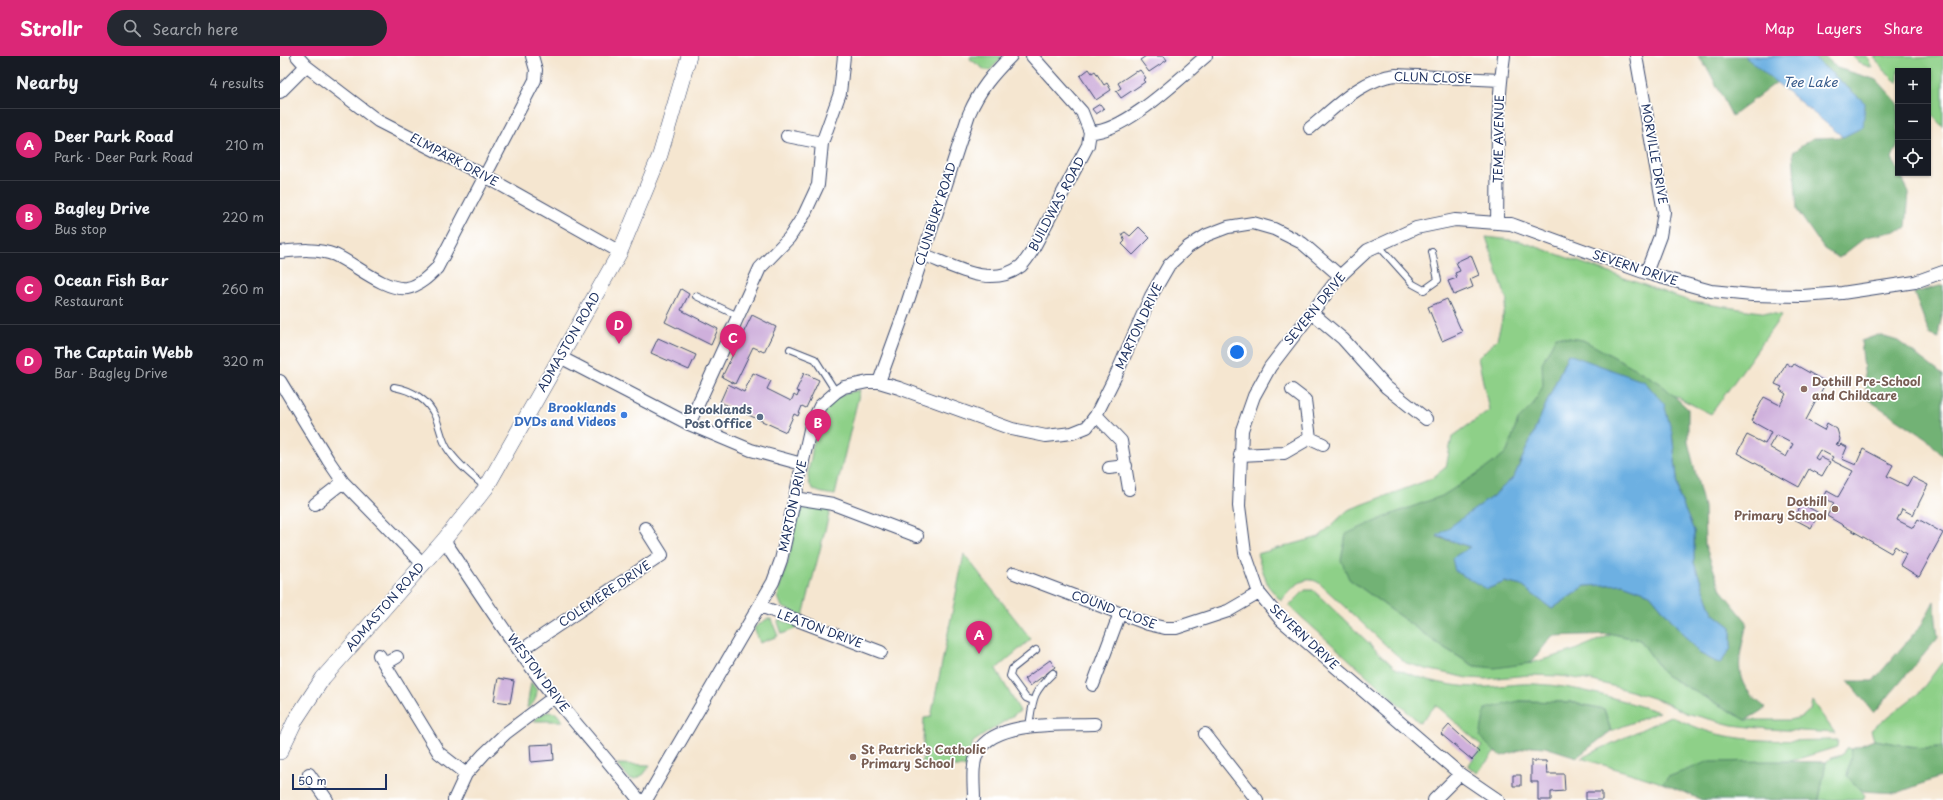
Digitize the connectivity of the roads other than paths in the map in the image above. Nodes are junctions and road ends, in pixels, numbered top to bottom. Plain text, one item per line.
1 (296, 56) edge
2 (532, 56) edge
3 (689, 56) edge
4 (844, 56) edge
5 (1011, 56) edge
6 (1032, 56) edge
7 (1206, 56) edge
8 (1504, 56) edge
9 (1636, 56) edge
10 (306, 66) junction
11 (1500, 80) junction
12 (280, 92) edge
13 (1310, 128) dead end
14 (1090, 132) junction
15 (788, 136) dead end
16 (822, 143) junction
17 (486, 176) junction
18 (1497, 223) junction
19 (1378, 245) junction
20 (280, 252) edge
21 (620, 252) junction
22 (1432, 252) dead end
23 (922, 254) junction
24 (1943, 272) edge
25 (1646, 273) junction
26 (1340, 276) junction
27 (696, 296) dead end
28 (1311, 312) junction
29 (738, 316) junction
30 (790, 349) dead end
31 (560, 357) junction
32 (280, 381) edge
33 (879, 382) junction
34 (394, 387) dead end
35 (1292, 390) dead end
36 (836, 392) junction
37 (1096, 415) junction
38 (1426, 419) dead end
39 (689, 424) junction
40 (1310, 438) junction
41 (1323, 444) dead end
42 (1240, 455) junction
43 (802, 464) junction
44 (1126, 466) junction
45 (1109, 468) dead end
46 (343, 482) junction
47 (486, 488) junction
48 (1129, 489) dead end
49 (795, 498) junction
50 (315, 504) dead end
51 (645, 528) dead end
52 (917, 536) dead end
53 (444, 540) junction
54 (423, 564) junction
55 (1014, 573) dead end
56 (1260, 593) junction
57 (760, 606) junction
58 (1120, 613) junction
59 (1036, 650) dead end
60 (520, 651) junction
61 (881, 652) dead end
62 (397, 657) dead end
63 (1053, 673) dead end
64 (1093, 685) dead end
65 (554, 697) junction
66 (1033, 701) junction
67 (1095, 724) dead end
68 (1029, 727) junction
69 (1205, 734) dead end
70 (280, 752) edge
71 (309, 774) dead end
72 (466, 774) junction
73 (1460, 774) junction
74 (326, 800) edge
75 (454, 800) edge
76 (639, 800) edge
77 (646, 800) edge
78 (974, 800) edge
79 (1257, 800) edge
80 (1434, 800) edge
81 (1498, 800) edge

1 - 10 street, ELMPARK DRIVE
2 - 17 street
3 - 21 street, ADMASTON ROAD
4 - 16 street
5 - 23 street, CLUNBURY ROAD
6 - 14 street
7 - 14 street
8 - 11 street, TEME AVENUE
9 - 25 street, MORVILLE DRIVE
10 - 12 street
10 - 17 street, ELMPARK DRIVE
11 - 13 street, CLUN CLOSE
11 - 18 street, TEME AVENUE
14 - 23 street, BUILDWAS ROAD
15 - 16 street
16 - 29 street
17 - 20 street
17 - 21 street, ELMPARK DRIVE
18 - 19 street, SEVERN DRIVE
18 - 25 street, SEVERN DRIVE
19 - 22 lane
19 - 26 street, SEVERN DRIVE
21 - 31 street, ADMASTON ROAD
23 - 33 street, CLUNBURY ROAD
24 - 25 street, SEVERN DRIVE
26 - 28 street, SEVERN DRIVE
26 - 37 street, MARTON DRIVE
27 - 29 lane
28 - 38 street
28 - 42 street, SEVERN DRIVE
29 - 39 street
30 - 36 lane
31 - 39 street
31 - 47 street, ADMASTON ROAD
32 - 46 street
33 - 36 street, MARTON DRIVE
33 - 37 street, MARTON DRIVE
34 - 47 lane
35 - 40 street
36 - 43 street, MARTON DRIVE
37 - 44 street
39 - 43 street
40 - 41 street
40 - 42 street
42 - 56 street, SEVERN DRIVE
43 - 49 street, MARTON DRIVE
44 - 45 street
44 - 48 street
46 - 50 street
46 - 54 street
47 - 53 street, ADMASTON ROAD
49 - 52 street
49 - 57 street, MARTON DRIVE
51 - 60 street, COLEMERE DRIVE
53 - 54 street, ADMASTON ROAD
53 - 60 street, WESTON DRIVE
54 - 70 street, ADMASTON ROAD
55 - 58 street, COUND CLOSE
56 - 58 street, COUND CLOSE
56 - 73 street, SEVERN DRIVE
57 - 61 street, LEATON DRIVE
57 - 77 street, MARTON DRIVE
58 - 64 street
59 - 66 lane
60 - 65 street, WESTON DRIVE
62 - 72 street
63 - 66 lane
65 - 72 street
65 - 76 street, WESTON DRIVE
66 - 68 lane
67 - 68 street
68 - 78 street
69 - 79 street
71 - 74 street
72 - 75 street
73 - 80 street
73 - 81 street, SEVERN DRIVE

